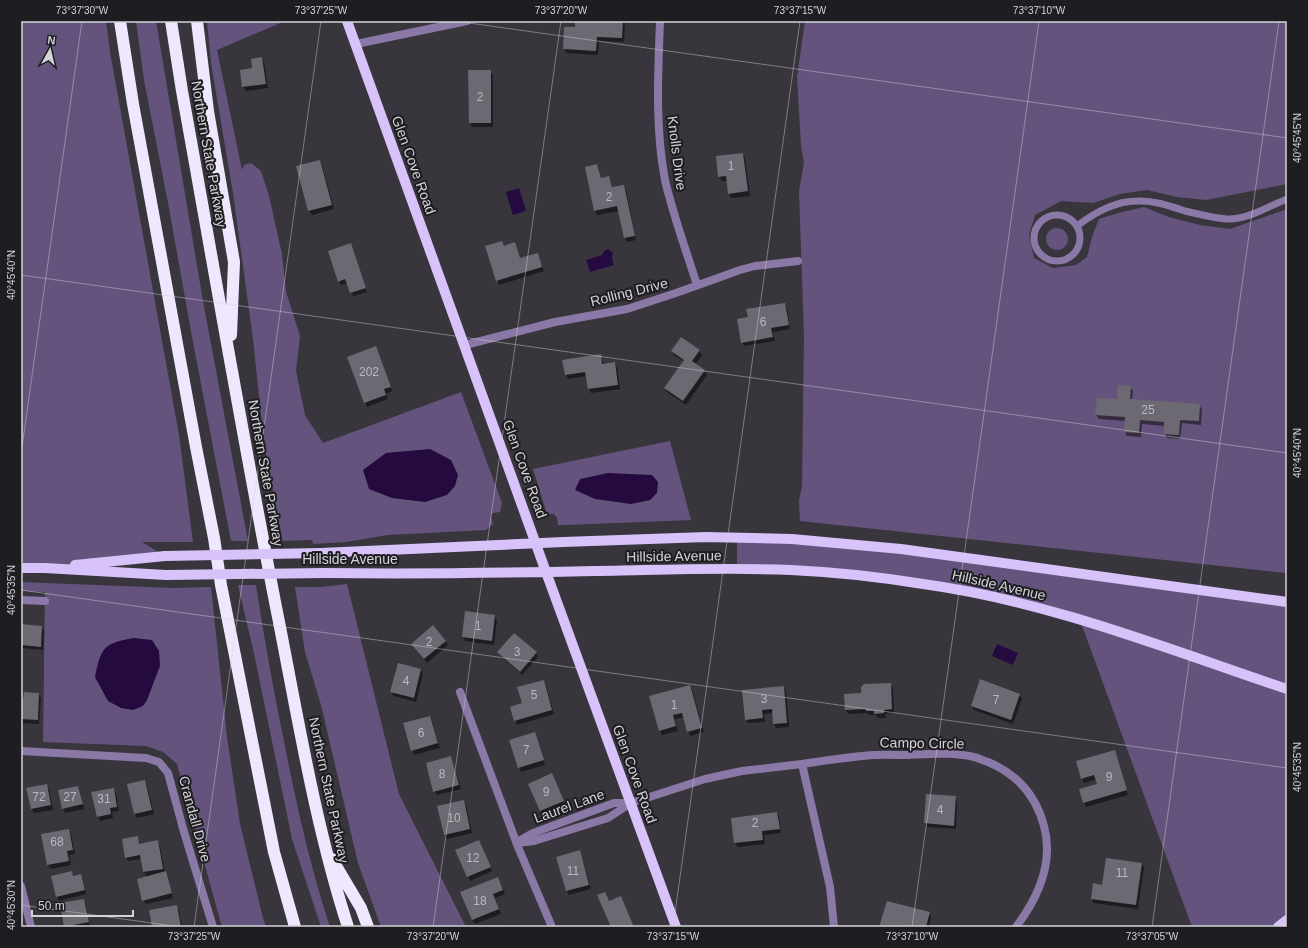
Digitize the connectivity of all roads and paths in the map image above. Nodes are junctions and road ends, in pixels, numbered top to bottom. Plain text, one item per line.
1 (120, 21) edge
2 (171, 21) edge
3 (197, 21) edge
4 (347, 21) edge
5 (467, 21) edge
6 (660, 21) edge
7 (356, 44) junction
8 (1287, 198) edge
9 (1076, 226) junction
10 (798, 261) dead end
11 (697, 285) junction
12 (465, 345) junction
13 (230, 358) junction
14 (536, 543) junction
15 (21, 568) edge
16 (45, 568) junction
17 (546, 572) junction
18 (21, 600) edge
19 (45, 601) dead end
20 (1287, 602) edge
21 (1287, 689) edge
22 (460, 692) dead end
23 (21, 751) edge
24 (802, 764) junction
25 (631, 803) junction
26 (516, 843) junction
27 (324, 846) junction
28 (21, 886) edge
29 (1287, 920) edge
30 (31, 927) edge
31 (213, 927) edge
32 (295, 927) edge
33 (348, 927) edge
34 (368, 927) edge
35 (552, 927) edge
36 (676, 927) edge
37 (834, 927) edge
38 (1016, 927) edge
39 (1278, 927) edge

1 - 32 highway
2 - 13 highway, Northern State Parkway
3 - 13 highway
4 - 7 main road, Glen Cove Road
5 - 7 street
6 - 11 street, Knolls Drive
7 - 12 main road, Glen Cove Road
8 - 9 lane
9 - 9 lane
10 - 11 street, Rolling Drive
11 - 12 street, Rolling Drive
12 - 14 main road, Glen Cove Road
13 - 27 highway, Northern State Parkway
14 - 16 main road, Hillside Avenue, bridge
14 - 17 main road, Glen Cove Road
14 - 20 main road, Hillside Avenue
15 - 16 main road, Hillside Avenue
16 - 17 main road, Hillside Avenue, bridge
17 - 21 main road, Hillside Avenue
17 - 25 main road, Glen Cove Road
18 - 19 street
22 - 26 street
23 - 31 street, Crandall Drive
24 - 25 street, Campo Circle
24 - 37 street
24 - 38 street, Campo Circle
25 - 26 street, Laurel Lane
25 - 26 street, Laurel Lane
25 - 36 main road, Glen Cove Road
26 - 35 street
27 - 33 highway, Northern State Parkway
27 - 34 highway
28 - 30 street
29 - 39 main road

